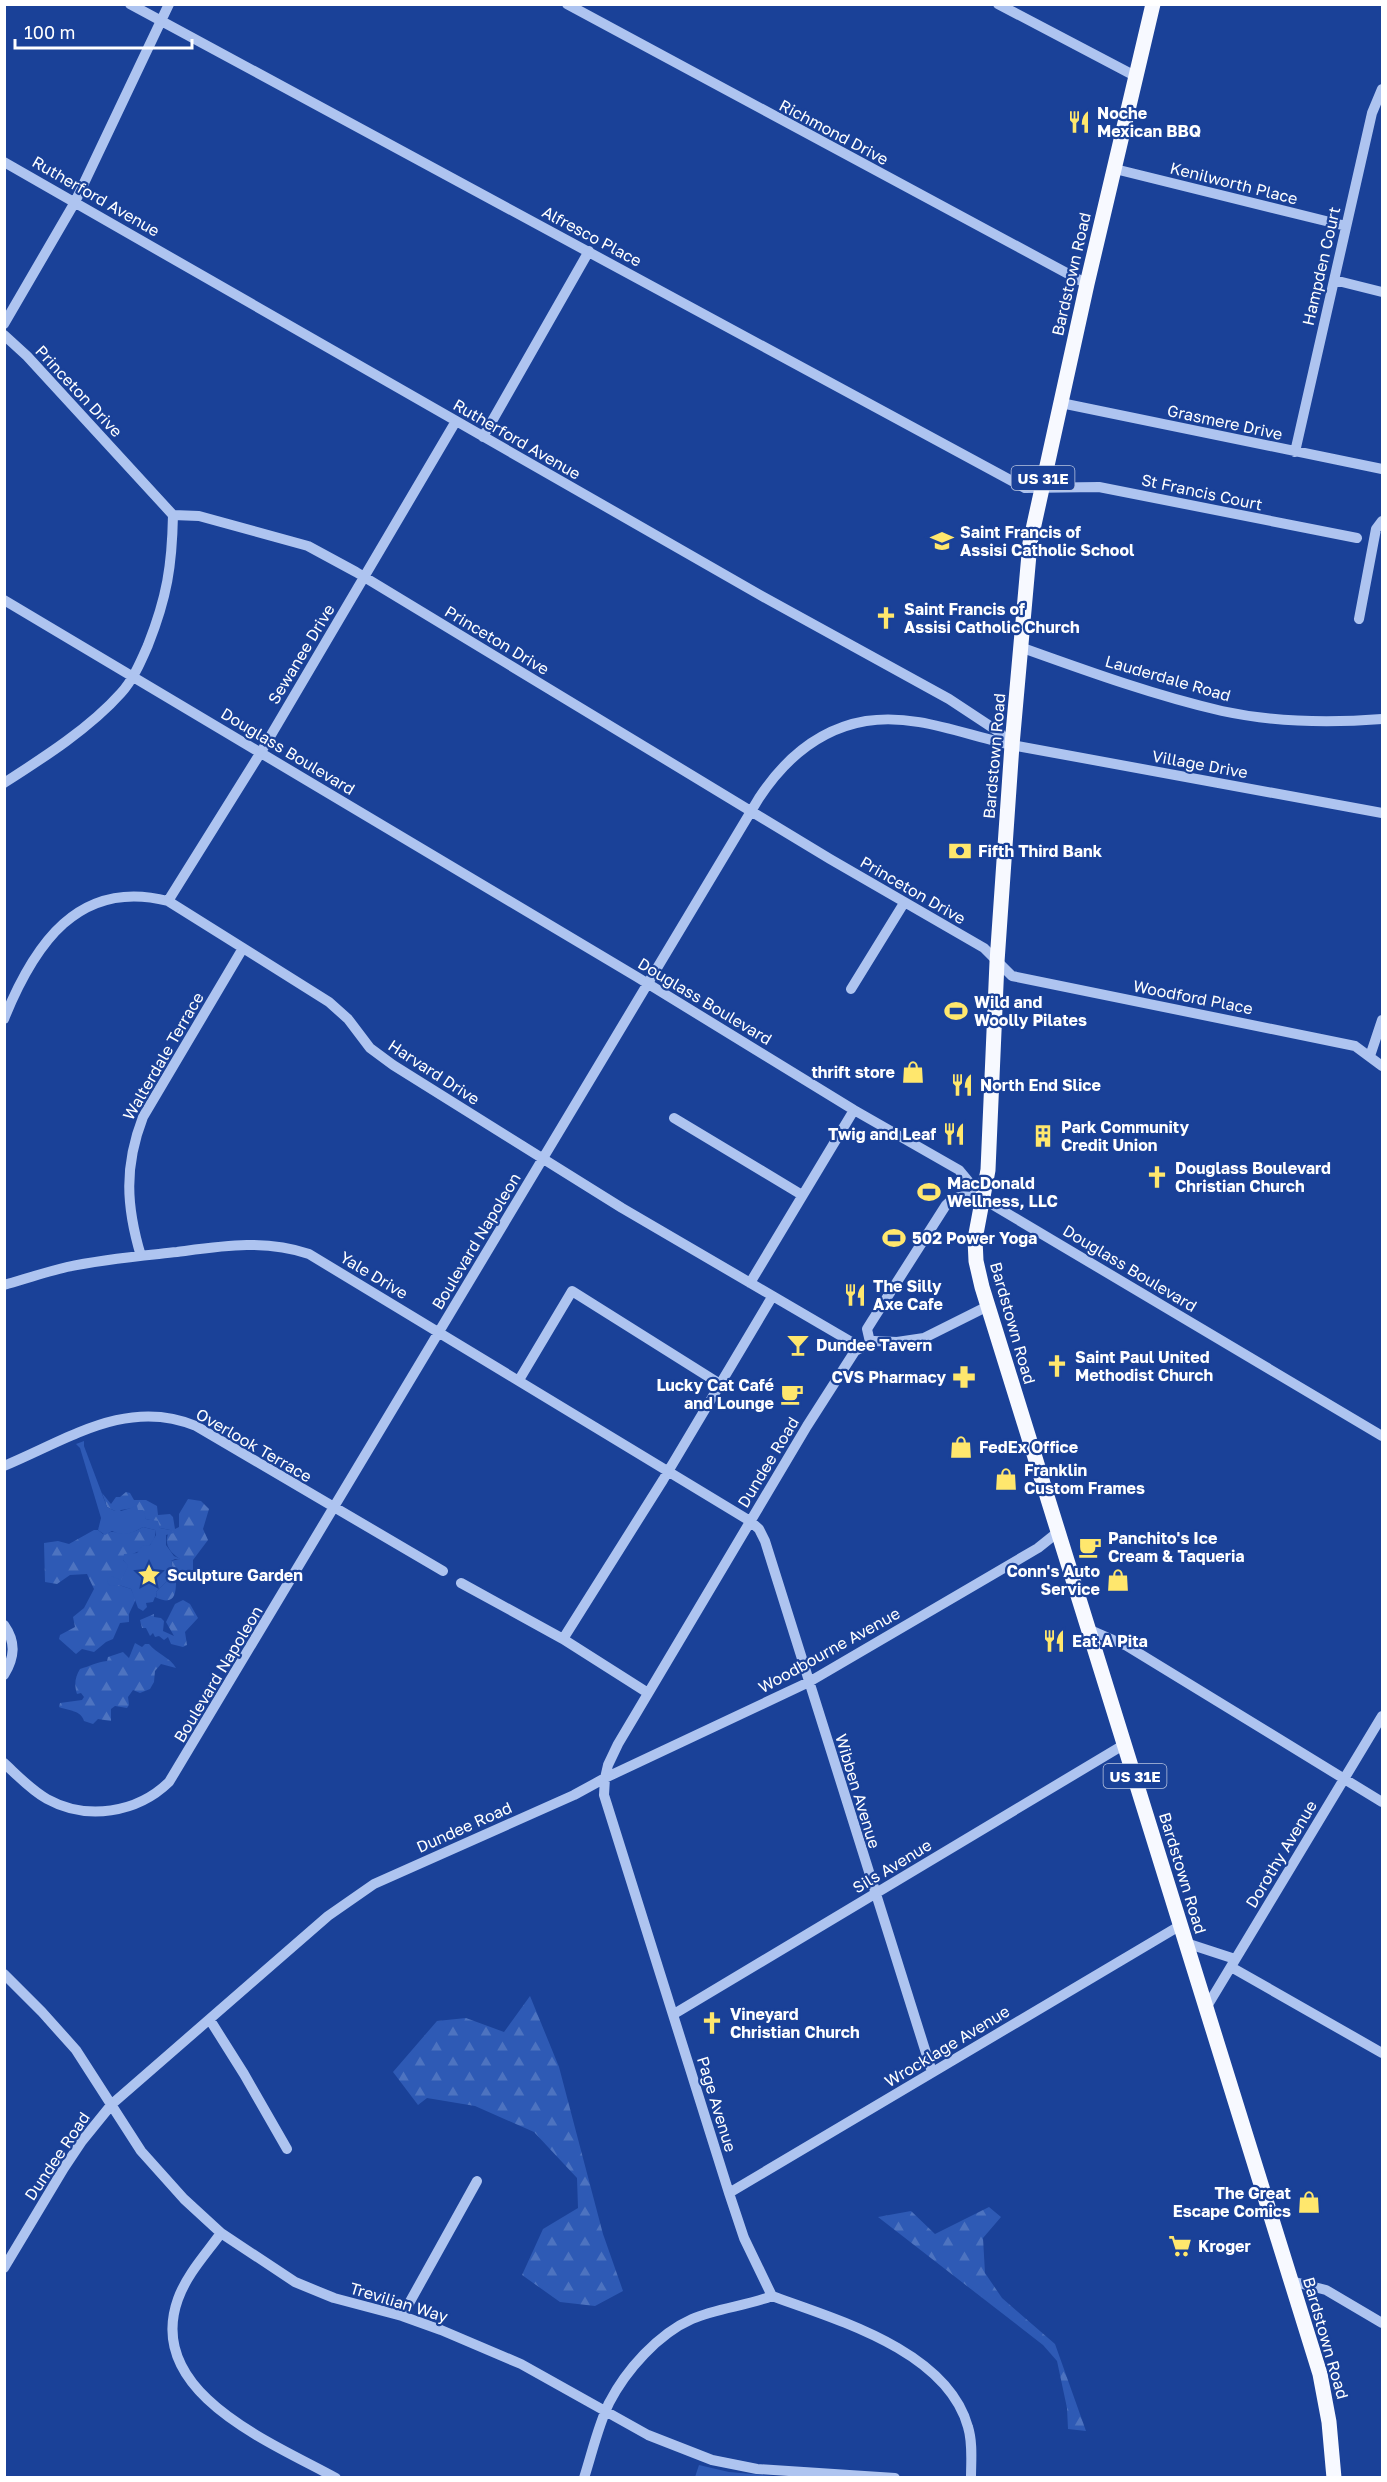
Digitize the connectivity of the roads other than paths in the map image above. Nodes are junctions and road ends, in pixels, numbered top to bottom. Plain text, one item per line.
1 (130, 4) edge
2 (169, 4) edge
3 (567, 4) edge
4 (998, 4) edge
5 (1153, 4) edge
6 (162, 22) junction
7 (1137, 77) junction
8 (1383, 89) edge
9 (4, 162) edge
10 (1115, 169) junction
11 (75, 202) junction
12 (1346, 226) junction
13 (589, 251) junction
14 (1334, 280) junction
15 (1087, 284) junction
16 (1383, 292) edge
17 (4, 324) edge
18 (4, 335) edge
19 (1061, 403) junction
20 (456, 421) junction
21 (483, 437) junction
22 (1294, 452) junction
23 (1383, 469) edge
24 (1041, 488) junction
25 (173, 515) junction
26 (1383, 521) edge
27 (1356, 538) dead end
28 (365, 577) junction
29 (4, 600) edge
30 (1359, 619) dead end
31 (1020, 647) junction
32 (131, 677) junction
33 (1383, 719) edge
34 (1012, 745) junction
35 (261, 752) junction
36 (4, 783) edge
37 (751, 812) junction
38 (1383, 813) edge
39 (168, 901) junction
40 (904, 903) junction
41 (243, 948) junction
42 (997, 962) junction
43 (648, 984) junction
44 (851, 989) dead end
45 (4, 1019) edge
46 (1383, 1020) edge
47 (1370, 1056) junction
48 (1383, 1066) edge
49 (854, 1110) junction
50 (674, 1118) dead end
51 (544, 1159) junction
52 (802, 1195) junction
53 (983, 1198) junction
54 (141, 1256) junction
55 (750, 1283) junction
56 (4, 1285) edge
57 (772, 1297) junction
58 (988, 1306) junction
59 (439, 1331) junction
60 (862, 1347) junction
61 (519, 1380) junction
62 (720, 1384) junction
63 (1383, 1436) edge
64 (4, 1466) edge
65 (668, 1471) junction
66 (334, 1508) junction
67 (750, 1521) junction
68 (1058, 1532) junction
69 (443, 1570) dead end
70 (461, 1583) dead end
71 (4, 1624) edge
72 (1088, 1629) junction
73 (563, 1639) junction
74 (4, 1675) edge
75 (809, 1682) junction
76 (648, 1693) junction
77 (1383, 1716) edge
78 (1125, 1744) junction
79 (4, 1763) edge
80 (605, 1778) junction
81 (1345, 1780) junction
82 (1383, 1802) edge
83 (875, 1894) junction
84 (1181, 1925) junction
85 (1186, 1943) junction
86 (1233, 1963) junction
87 (4, 1974) edge
88 (1206, 2008) junction
89 (674, 2014) junction
90 (210, 2020) junction
91 (1383, 2053) edge
92 (932, 2073) junction
93 (112, 2104) junction
94 (287, 2149) dead end
95 (477, 2181) dead end
96 (729, 2193) junction
97 (221, 2233) junction
98 (4, 2268) edge
99 (1291, 2280) junction
100 (772, 2296) junction
101 (402, 2316) junction
102 (1383, 2323) edge
103 (606, 2411) junction
104 (336, 2478) edge
105 (584, 2478) edge
106 (895, 2478) edge
107 (971, 2478) edge
108 (1334, 2478) edge

1 - 6 street, Alfresco Place
2 - 6 street
3 - 15 street, Richmond Drive
4 - 7 street
5 - 7 main road, Bardstown Road / US 31E
6 - 11 street
6 - 13 street, Alfresco Place
7 - 10 main road, Bardstown Road / US 31E
8 - 12 street, Hampden Court
9 - 11 street, Rutherford Avenue
10 - 12 street, Kenilworth Place
10 - 15 main road, Bardstown Road / US 31E
11 - 17 street
11 - 20 street, Rutherford Avenue
12 - 14 street, Hampden Court
13 - 21 street
13 - 24 street, Alfresco Place
14 - 16 street
14 - 22 street, Hampden Court
15 - 19 main road, Bardstown Road / US 31E
18 - 25 street, Princeton Drive
19 - 22 street, Grasmere Drive
19 - 24 main road, Bardstown Road / US 31E
20 - 21 street, Rutherford Avenue
20 - 28 street, Sewanee Drive
21 - 34 street, Rutherford Avenue
22 - 23 street, Grasmere Drive
24 - 27 street, St Francis Court
24 - 31 main road, Bardstown Road / US 31E
25 - 28 street, Princeton Drive
25 - 32 street
26 - 30 street
28 - 35 street, Sewanee Drive
28 - 37 street, Princeton Drive
29 - 32 street, Douglass Boulevard
31 - 33 street, Lauderdale Road
31 - 34 main road, Bardstown Road / US 31E
32 - 35 street, Douglass Boulevard
32 - 36 street
34 - 37 street, Boulevard Napoleon
34 - 38 street, Village Drive
34 - 42 main road, Bardstown Road / US 31E
35 - 39 street, Sewanee Drive
35 - 43 street, Douglass Boulevard
37 - 40 street, Princeton Drive
37 - 43 street, Boulevard Napoleon
39 - 41 street, Harvard Drive
39 - 45 street, Harvard Drive
40 - 42 street, Princeton Drive
40 - 44 street
41 - 51 street, Harvard Drive
41 - 54 street, Walterdale Terrace
42 - 47 street, Woodford Place
42 - 53 main road, Bardstown Road / US 31E
43 - 49 street, Douglass Boulevard
43 - 51 street, Boulevard Napoleon
46 - 47 street
47 - 48 street, Woodford Place
49 - 52 street
49 - 53 street, Douglass Boulevard
50 - 52 street
51 - 55 street, Harvard Drive
51 - 59 street, Boulevard Napoleon
52 - 55 street
53 - 58 main road, Bardstown Road / US 31E
53 - 60 street, Dundee Road
53 - 63 street, Douglass Boulevard
54 - 56 street, Yale Drive
54 - 59 street, Yale Drive
55 - 57 street, Harvard Drive
57 - 60 street, Harvard Drive
57 - 62 street
58 - 60 street
58 - 68 main road, Bardstown Road / US 31E
59 - 61 street, Yale Drive
59 - 66 street, Boulevard Napoleon
60 - 67 street, Dundee Road
61 - 62 street
61 - 65 street, Yale Drive
62 - 65 street
64 - 66 street, Overlook Terrace
65 - 67 street, Yale Drive
65 - 73 street
66 - 69 street, Overlook Terrace
66 - 79 street, Boulevard Napoleon
67 - 75 street, Wibben Avenue
67 - 76 street, Dundee Road
68 - 72 main road, Bardstown Road / US 31E
68 - 75 street, Woodbourne Avenue
70 - 73 street
71 - 74 street
72 - 78 main road, Bardstown Road / US 31E
72 - 81 street
73 - 76 street
75 - 80 street, Woodbourne Avenue
75 - 83 street, Wibben Avenue
76 - 80 street, Dundee Road
77 - 81 street, Dorothy Avenue
78 - 83 street, Sils Avenue
78 - 84 main road, Bardstown Road / US 31E
80 - 89 street, Page Avenue
80 - 90 street, Dundee Road
81 - 82 street
81 - 86 street, Dorothy Avenue
83 - 89 street, Sils Avenue
83 - 92 street, Wibben Avenue
84 - 85 main road, Bardstown Road / US 31E
84 - 92 street, Wrocklage Avenue
85 - 86 street
85 - 88 main road, Bardstown Road / US 31E
86 - 88 street, Dorothy Avenue
86 - 91 street
87 - 93 street, Trevilian Way
88 - 99 main road, Bardstown Road / US 31E
89 - 96 street, Page Avenue
90 - 93 street, Dundee Road
90 - 94 street
92 - 96 street, Wrocklage Avenue
93 - 97 street, Trevilian Way
93 - 98 street, Dundee Road
95 - 101 street
96 - 100 street, Page Avenue
97 - 101 street, Trevilian Way
97 - 104 street
99 - 102 street
99 - 108 main road, Bardstown Road / US 31E
100 - 103 street
100 - 107 street
101 - 103 street, Trevilian Way
103 - 105 street
103 - 106 street, Trevilian Way

